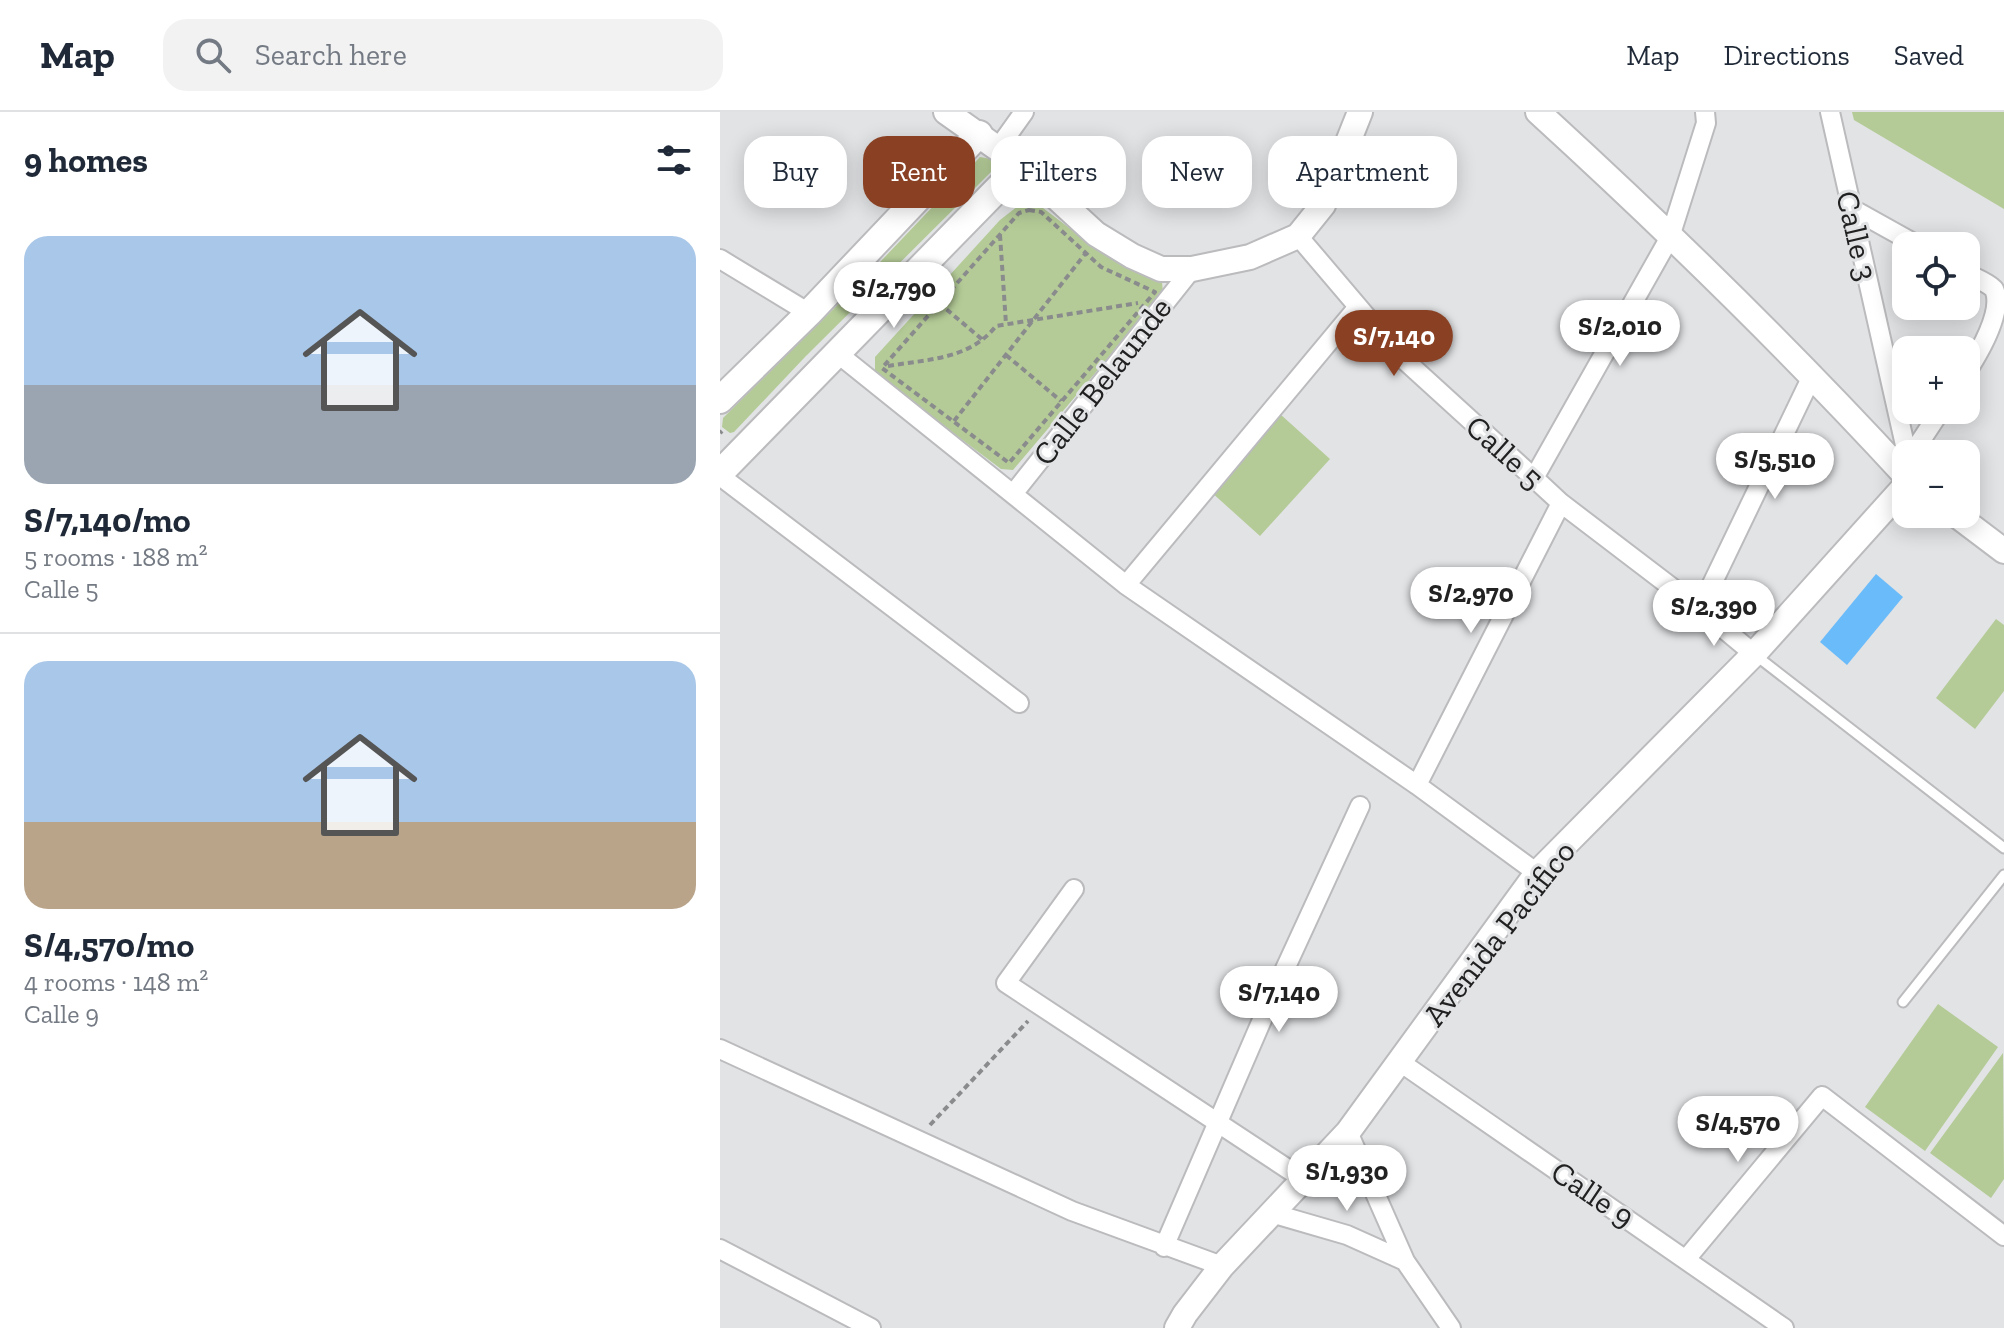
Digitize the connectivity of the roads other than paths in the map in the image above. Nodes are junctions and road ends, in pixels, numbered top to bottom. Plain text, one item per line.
1 (946, 112) edge
2 (1024, 112) edge
3 (1360, 112) edge
4 (1538, 112) edge
5 (1705, 112) edge
6 (1830, 112) edge
7 (989, 140) junction
8 (991, 196) edge
9 (1849, 207) junction
10 (1068, 208) edge
11 (1894, 232) edge
12 (1298, 236) junction
13 (1670, 237) junction
14 (720, 259) edge
15 (1192, 269) junction
16 (1980, 281) edge
17 (1357, 308) junction
18 (809, 313) junction
19 (1980, 352) edge
20 (837, 353) junction
21 (1813, 374) junction
22 (720, 400) edge
23 (1907, 440) edge
24 (1892, 461) edge
25 (723, 467) edge
26 (1534, 478) junction
27 (1013, 494) junction
28 (1892, 501) edge
29 (1561, 503) junction
30 (1974, 528) edge
31 (2004, 551) edge
32 (1126, 585) junction
33 (1700, 609) junction
34 (1754, 654) junction
35 (1019, 703) dead end
36 (1417, 785) junction
37 (1360, 806) dead end
38 (2004, 848) edge
39 (1537, 873) junction
40 (2004, 875) edge
41 (1074, 889) dead end
42 (1903, 1002) dead end
43 (720, 1049) edge
44 (1400, 1062) junction
45 (1218, 1122) junction
46 (1348, 1132) junction
47 (1303, 1179) junction
48 (1271, 1213) junction
49 (2004, 1236) edge
50 (1164, 1247) junction
51 (720, 1249) edge
52 (1687, 1258) junction
53 (1405, 1261) junction
54 (1222, 1266) junction
55 (871, 1328) edge
56 (1177, 1328) edge
57 (1451, 1328) edge
58 (1784, 1328) edge

1 - 7 street
2 - 7 street
3 - 12 street
4 - 13 street
5 - 13 street
6 - 9 street, Calle 3
7 - 18 main road
8 - 20 main road
9 - 11 street
9 - 23 street, Calle 3
10 - 15 street
12 - 15 street
12 - 17 street, Calle 5
13 - 21 street
13 - 26 street
14 - 18 street
15 - 27 street, Calle Belaunde
16 - 19 street
17 - 26 street, Calle 5
17 - 32 street
18 - 22 main road
20 - 25 main road
20 - 27 street
21 - 24 street
21 - 33 street
25 - 35 street
26 - 29 street, Calle 5
27 - 32 street
28 - 34 street, Avenida Pacífico
29 - 33 street, Calle 5
29 - 36 street
30 - 31 street
32 - 36 street
33 - 34 street, Calle 5
34 - 38 lane
34 - 39 street, Avenida Pacífico
36 - 39 street
37 - 45 street
39 - 44 street, Avenida Pacífico
40 - 42 lane
41 - 45 street
43 - 50 street
44 - 46 street, Avenida Pacífico
44 - 52 street, Calle 9
45 - 47 street
45 - 50 street
46 - 47 street, Avenida Pacífico
46 - 53 street
47 - 48 street, Avenida Pacífico
48 - 53 street
48 - 54 street, Avenida Pacífico
49 - 52 street
50 - 54 street
51 - 55 street
52 - 58 street, Calle 9
53 - 57 street
54 - 56 street, Avenida Pacífico

